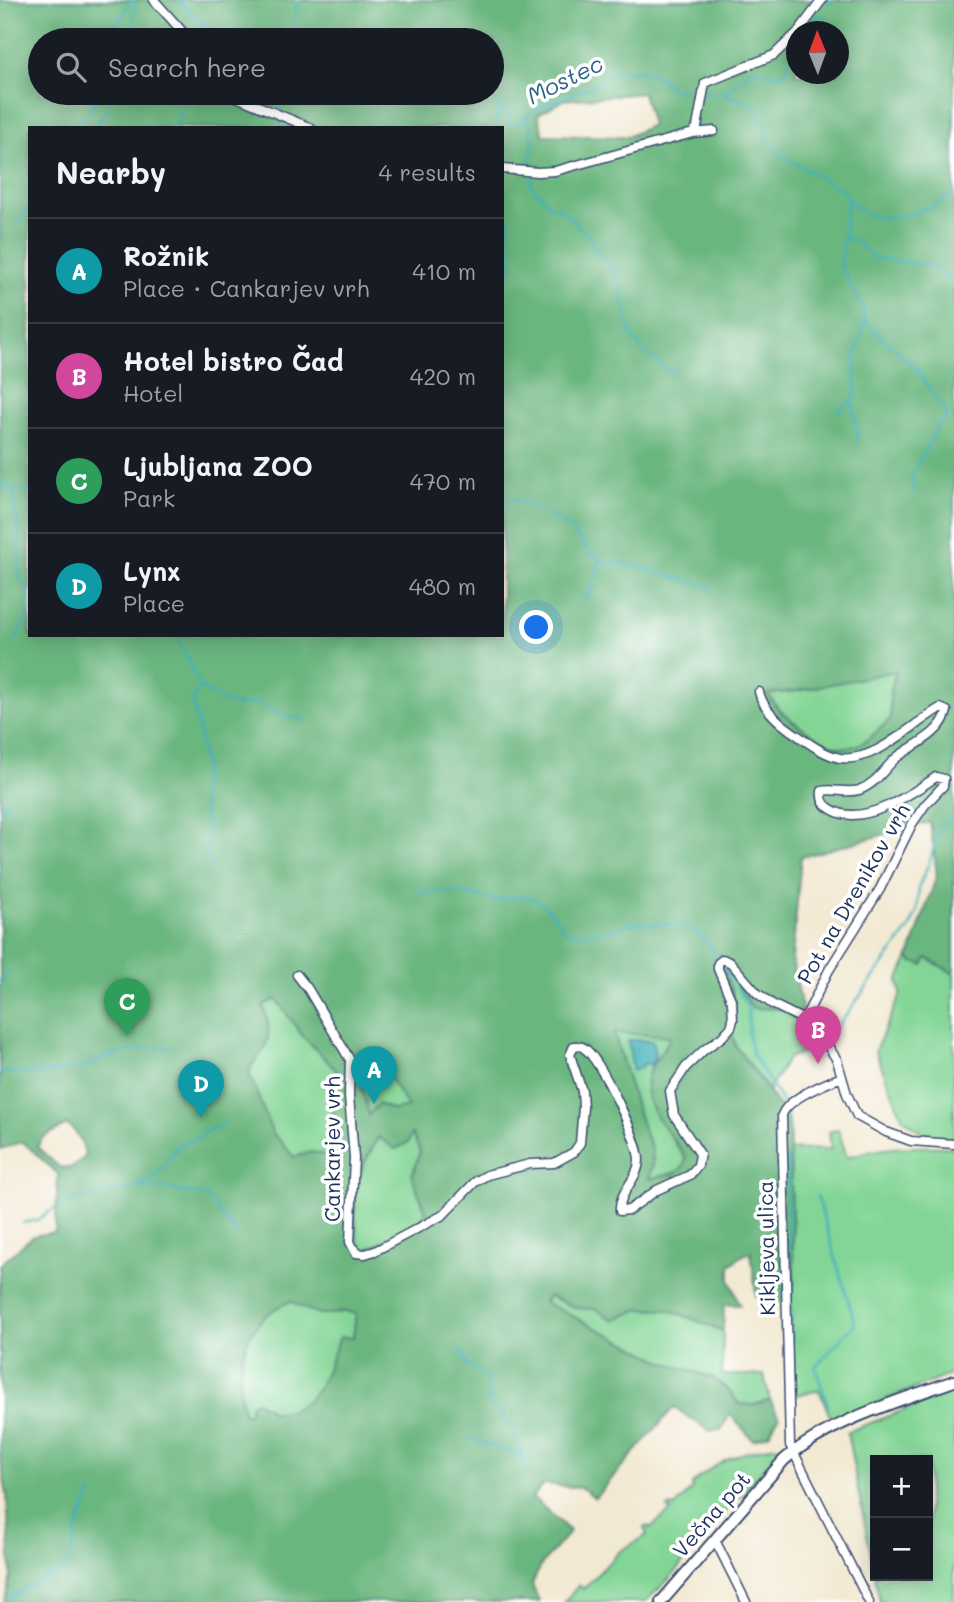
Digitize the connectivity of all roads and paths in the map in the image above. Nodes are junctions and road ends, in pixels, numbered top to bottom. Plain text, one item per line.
1 (154, 0) edge
2 (822, 0) edge
3 (806, 21) edge
4 (179, 28) edge
5 (786, 44) edge
6 (256, 105) edge
7 (306, 126) edge
8 (714, 131) dead end
9 (694, 132) junction
10 (504, 169) edge
11 (759, 692) dead end
12 (297, 975) dead end
13 (804, 1020) junction
14 (842, 1077) junction
15 (954, 1144) edge
16 (954, 1381) edge
17 (792, 1453) junction
18 (715, 1540) junction
19 (661, 1602) edge
20 (746, 1602) edge
21 (869, 1602) edge

1 - 4 street
2 - 3 street
5 - 9 street
6 - 7 street
8 - 9 street
9 - 10 street
11 - 13 street, Pot na Drenikov vrh
12 - 13 street, Cankarjev vrh
13 - 14 street
14 - 15 street
14 - 17 street, Kikljeva ulica
16 - 17 main road, Večna pot
17 - 18 main road, Večna pot
17 - 21 street
18 - 19 main road, Večna pot
18 - 20 street

